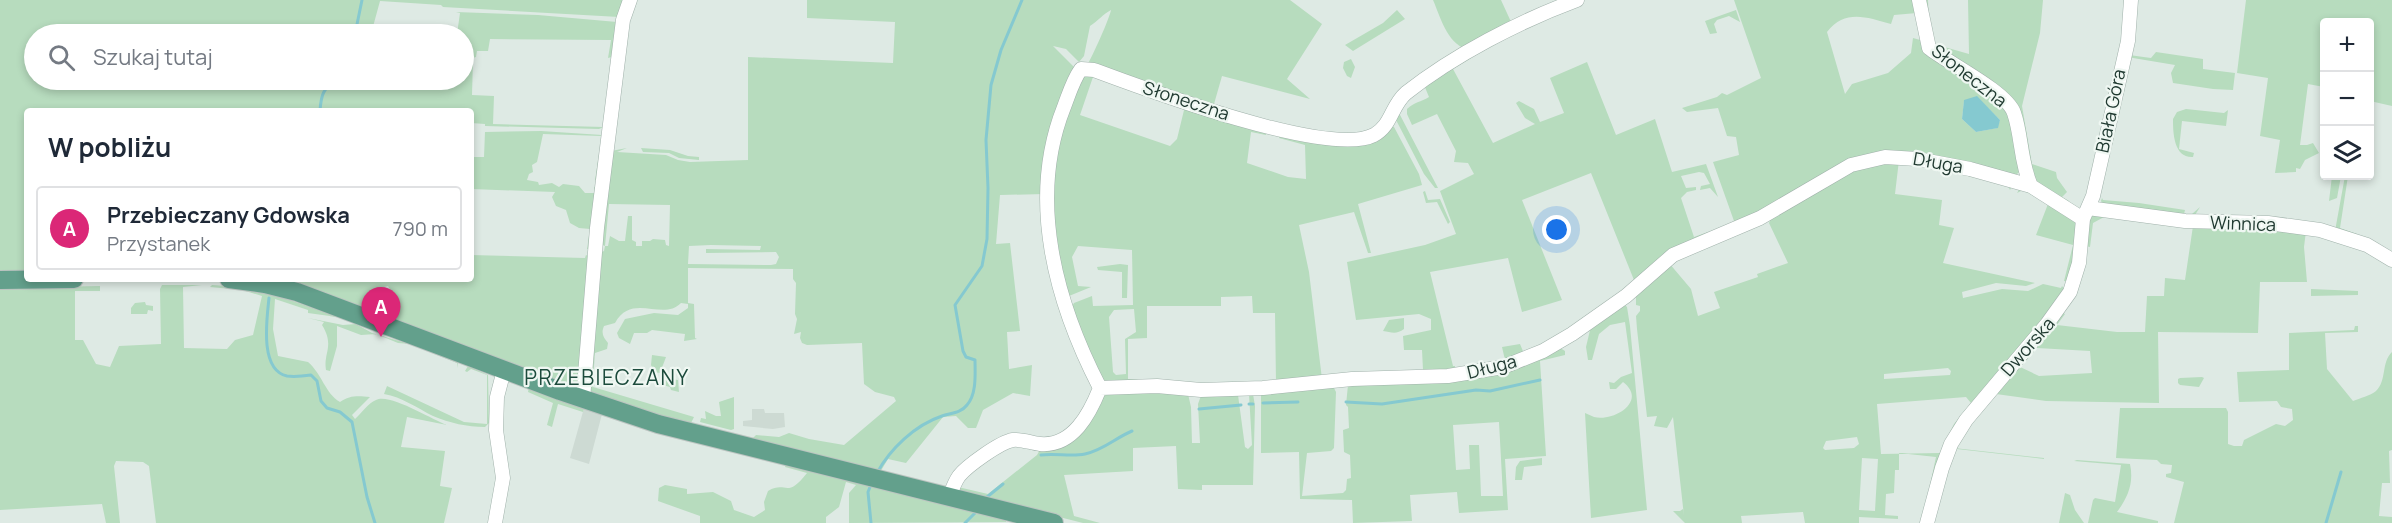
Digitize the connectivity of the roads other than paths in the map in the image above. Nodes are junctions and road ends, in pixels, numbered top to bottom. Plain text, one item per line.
1 (630, 0) edge
2 (1577, 0) edge
3 (1919, 0) edge
4 (2130, 0) edge
5 (2031, 186) junction
6 (2086, 214) junction
7 (2392, 260) edge
8 (0, 280) edge
9 (24, 280) edge
10 (251, 282) edge
11 (504, 370) junction
12 (1100, 388) junction
13 (583, 399) junction
14 (949, 498) junction
15 (495, 523) edge
16 (1054, 523) edge
17 (1927, 523) edge

1 - 13 street
2 - 12 street, Słoneczna
3 - 5 street, Słoneczna
4 - 6 street, Biała Góra
5 - 6 street
5 - 12 street, Długa
6 - 7 street, Winnica
6 - 17 street, Dworska
8 - 9 main road
10 - 11 main road
11 - 13 main road
11 - 15 street
12 - 14 street
13 - 14 main road
14 - 16 main road

